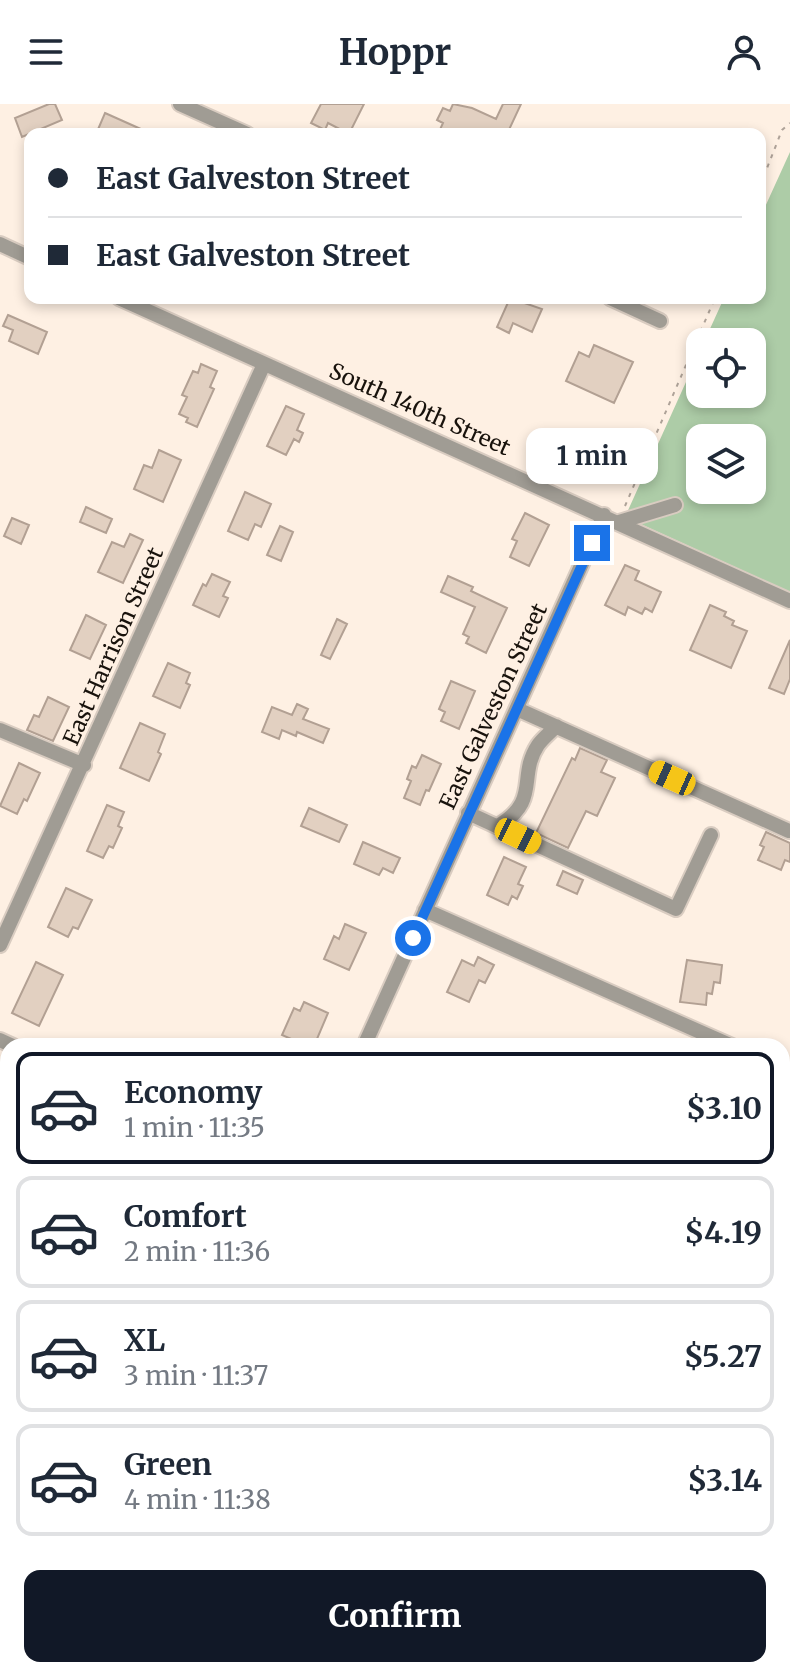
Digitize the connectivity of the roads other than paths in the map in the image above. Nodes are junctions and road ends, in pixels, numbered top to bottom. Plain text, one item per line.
1 (180, 104) edge
2 (234, 128) edge
3 (0, 244) edge
4 (24, 255) edge
5 (132, 304) edge
6 (623, 304) edge
7 (660, 321) dead end
8 (264, 364) junction
9 (675, 505) dead end
10 (604, 515) junction
11 (619, 522) junction
12 (790, 601) edge
13 (517, 709) junction
14 (556, 726) junction
15 (0, 730) edge
16 (84, 765) junction
17 (468, 813) junction
18 (498, 826) junction
19 (789, 831) edge
20 (711, 835) dead end
21 (425, 910) junction
22 (5, 920) edge
23 (0, 945) edge
24 (368, 1038) edge
25 (714, 1038) edge

1 - 2 street
3 - 4 street
5 - 8 street, South 140th Street
6 - 7 street
8 - 10 street, South 140th Street
8 - 16 street, East Harrison Street
9 - 11 street
10 - 11 street, South 140th Street
10 - 13 street, East Galveston Street
11 - 12 street, South 140th Street
13 - 14 street
13 - 17 street, East Galveston Street
14 - 18 street
14 - 19 street
15 - 16 street
16 - 22 street, East Harrison Street
17 - 18 street
17 - 21 street, East Galveston Street
18 - 20 street
21 - 24 street, East Galveston Street
21 - 25 street
22 - 23 street, East Harrison Street

